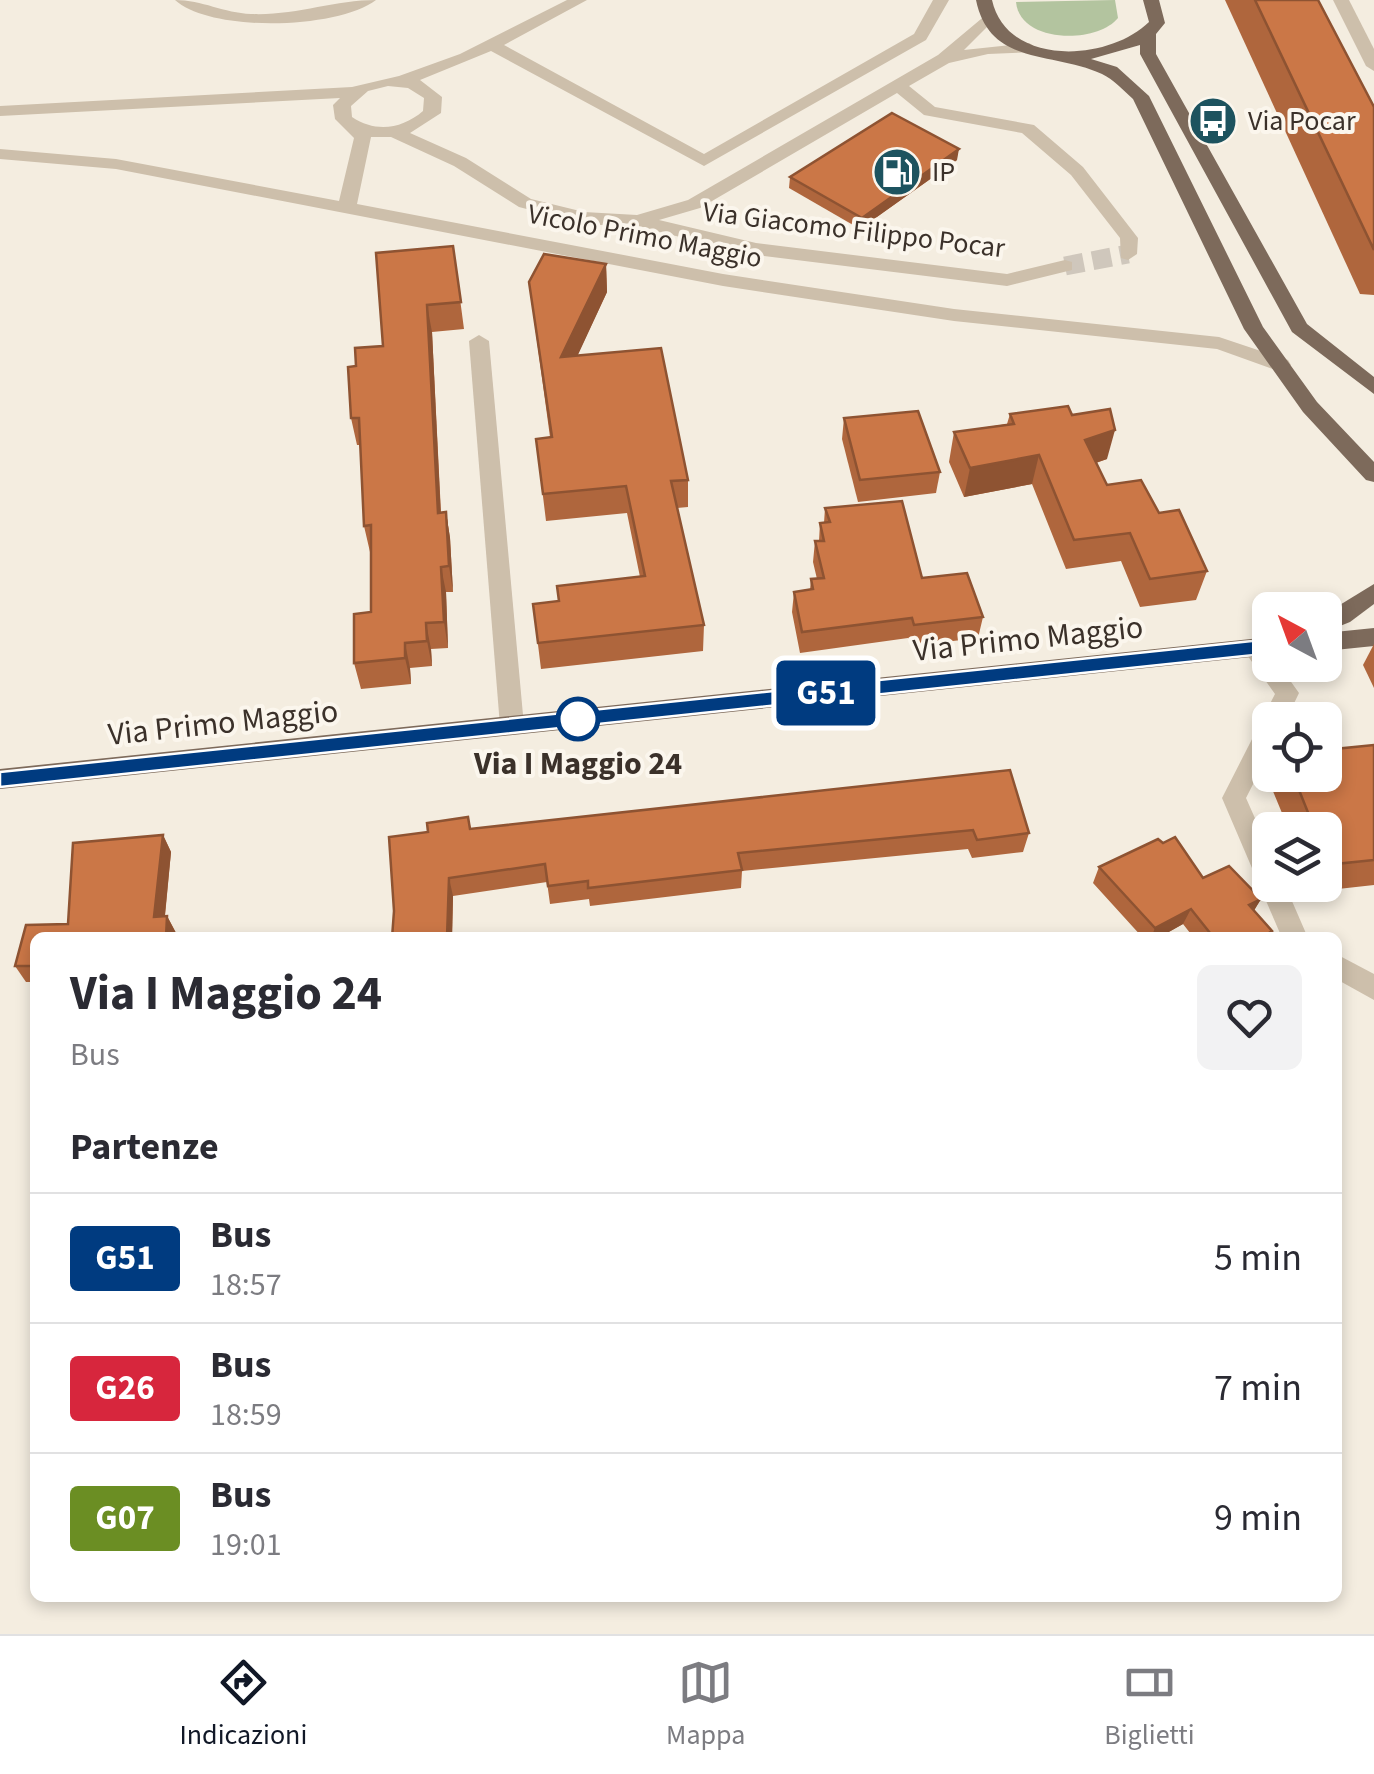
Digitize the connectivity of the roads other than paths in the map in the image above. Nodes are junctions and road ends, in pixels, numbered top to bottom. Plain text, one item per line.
1 (182, 0) edge
2 (368, 0) edge
3 (579, 0) edge
4 (941, 0) edge
5 (984, 0) edge
6 (1151, 0) edge
7 (1342, 0) edge
8 (987, 19) junction
9 (1149, 36) junction
10 (492, 45) junction
11 (1029, 48) junction
12 (1064, 56) junction
13 (466, 58) junction
14 (944, 59) junction
15 (1374, 66) edge
16 (402, 81) junction
17 (898, 86) junction
18 (428, 91) junction
19 (352, 92) junction
20 (194, 102) junction
21 (0, 111) edge
22 (342, 112) junction
23 (425, 120) junction
24 (359, 129) junction
25 (394, 132) junction
26 (0, 154) edge
27 (460, 162) junction
28 (347, 206) junction
29 (638, 221) junction
30 (1128, 254) dead end
31 (1065, 266) tunnel mouth
32 (479, 341) dead end
33 (1281, 365) junction
34 (1374, 387) edge
35 (1374, 475) edge
36 (1374, 592) edge
37 (1342, 616) edge
38 (1372, 636) edge
39 (1342, 640) edge
40 (1252, 647) edge
41 (512, 726) junction
42 (1252, 762) edge
43 (0, 780) edge
44 (1252, 839) edge
45 (1279, 902) edge
46 (1292, 932) edge
47 (1342, 970) edge
48 (1374, 988) edge

1 - 2 street
3 - 10 street
4 - 10 street, Via Giacomo Filippo Pocar
5 - 8 main road
6 - 9 main road
7 - 15 street
8 - 11 main road, Via Giacomo Filippo Pocar
8 - 14 street, Via Giacomo Filippo Pocar
9 - 12 main road, Via Giacomo Filippo Pocar
9 - 34 main road
10 - 13 street
11 - 12 main road, Via Giacomo Filippo Pocar
11 - 14 street, Via Giacomo Filippo Pocar
12 - 33 main road, Via Giacomo Filippo Pocar
13 - 16 street
13 - 18 street
14 - 17 street, Via Giacomo Filippo Pocar
16 - 18 street
16 - 19 street
17 - 29 street, Via Giacomo Filippo Pocar
17 - 30 street
18 - 23 street
19 - 20 street
19 - 22 street
20 - 21 street
20 - 22 street
22 - 24 street
23 - 25 street, Via Giacomo Filippo Pocar
23 - 27 street, Via Giacomo Filippo Pocar
24 - 25 street, Via Giacomo Filippo Pocar
24 - 28 street
25 - 27 street, Via Giacomo Filippo Pocar
26 - 28 street, Vicolo Primo Maggio
27 - 29 street, Via Giacomo Filippo Pocar
28 - 33 street, Vicolo Primo Maggio
29 - 31 street, Via Giacomo Filippo Pocar
32 - 41 street
33 - 35 main road, Via Giacomo Filippo Pocar
36 - 37 main road
38 - 39 main road
40 - 41 main road, Via Primo Maggio
41 - 43 main road, Via Primo Maggio
42 - 44 street
45 - 46 street
47 - 48 street

